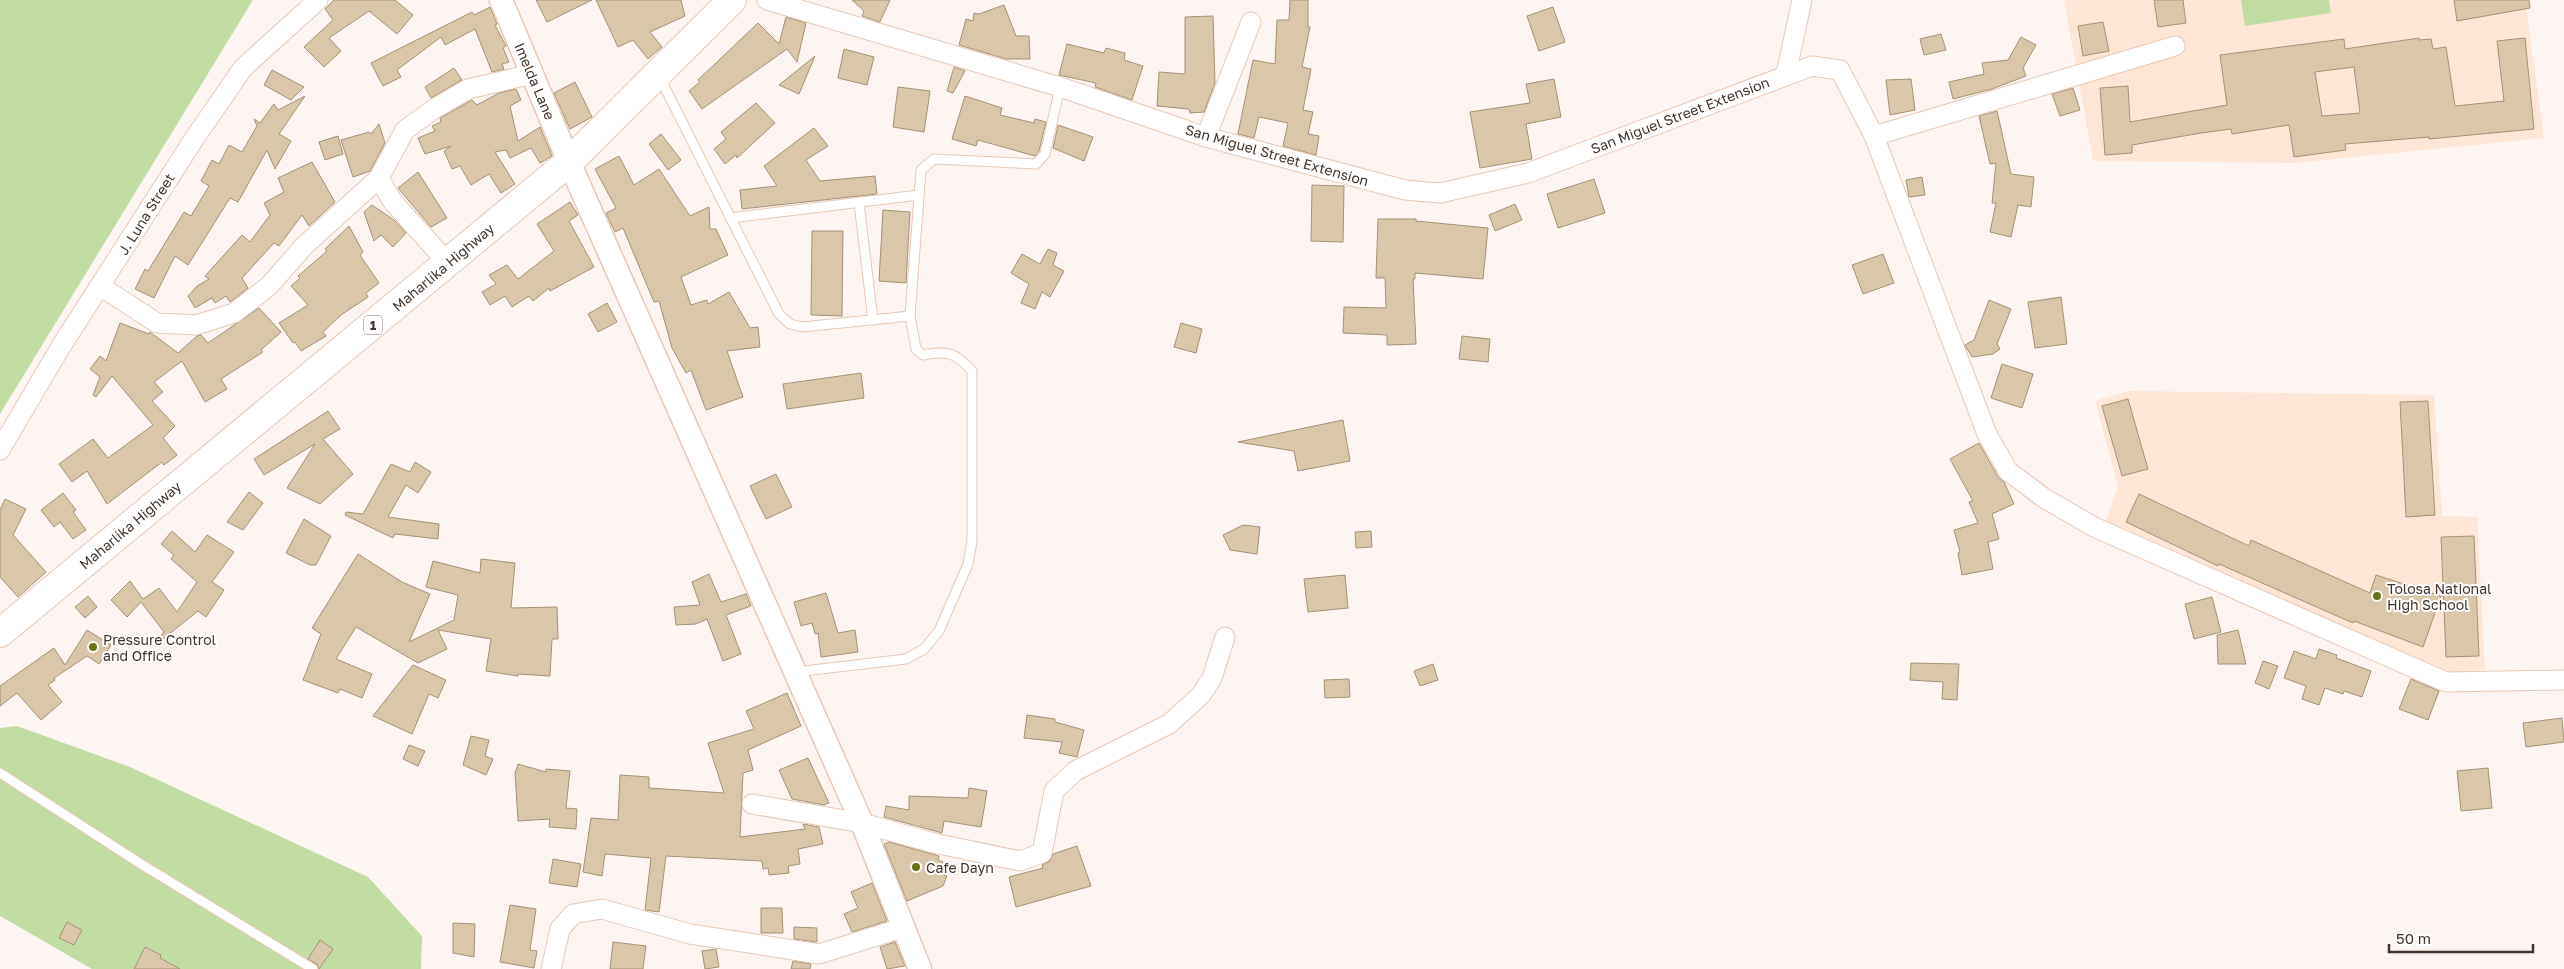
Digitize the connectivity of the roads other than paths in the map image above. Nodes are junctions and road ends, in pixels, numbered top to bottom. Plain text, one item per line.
1 (318, 0) edge
2 (501, 0) edge
3 (732, 0) edge
4 (767, 0) edge
5 (1802, 0) edge
6 (1252, 22) dead end
7 (2176, 46) dead end
8 (532, 74) junction
9 (658, 74) junction
10 (1786, 74) junction
11 (1060, 88) junction
12 (1874, 136) junction
13 (1206, 137) junction
14 (569, 162) junction
15 (379, 178) junction
16 (919, 195) junction
17 (859, 203) junction
18 (730, 218) junction
19 (448, 263) junction
20 (100, 286) junction
21 (910, 316) junction
22 (872, 320) junction
23 (0, 450) edge
24 (0, 633) edge
25 (1225, 637) dead end
26 (794, 672) junction
27 (2564, 680) edge
28 (0, 773) edge
29 (752, 804) dead end
30 (862, 823) junction
31 (902, 928) junction
32 (820, 962) edge
33 (314, 969) edge
34 (551, 969) edge
35 (920, 969) edge

1 - 20 street, J. Luna Street
2 - 8 street, Imelda Lane
3 - 9 highway, Maharlika Highway / 1
4 - 11 street, San Miguel Street Extension
5 - 10 street, San Miguel Street Extension
6 - 13 street
7 - 12 street
8 - 14 street, Imelda Lane
8 - 15 street
9 - 14 highway, Maharlika Highway / 1
9 - 18 lane
10 - 12 street, San Miguel Street Extension
10 - 13 street, San Miguel Street Extension
11 - 13 street, San Miguel Street Extension
11 - 16 lane
12 - 27 street
14 - 19 highway, Maharlika Highway / 1
14 - 26 street, Imelda Lane
15 - 19 street
15 - 20 street
16 - 17 lane
16 - 21 lane
17 - 18 lane
17 - 22 lane
18 - 22 lane
19 - 24 highway, Maharlika Highway / 1
20 - 23 street, J. Luna Street
21 - 22 lane
21 - 26 lane
25 - 30 street
26 - 30 street, Imelda Lane
28 - 33 lane
29 - 30 street
30 - 31 street, Imelda Lane
31 - 32 street
31 - 35 street, Imelda Lane
32 - 34 street

